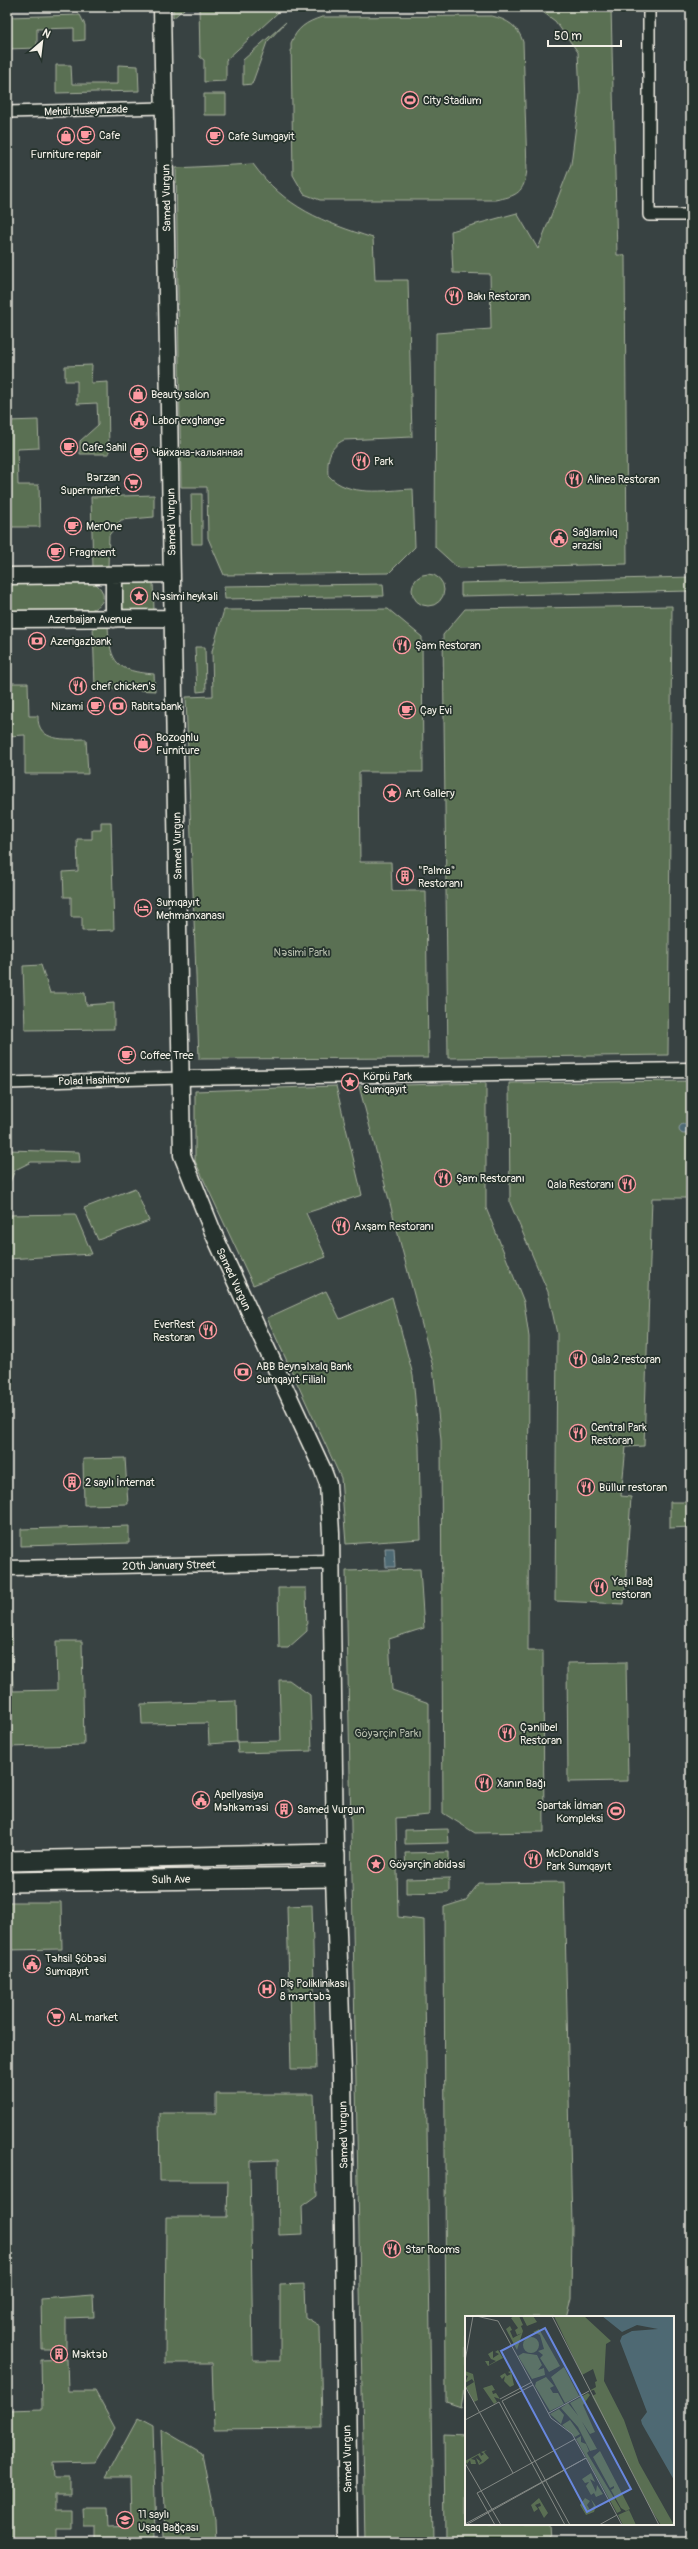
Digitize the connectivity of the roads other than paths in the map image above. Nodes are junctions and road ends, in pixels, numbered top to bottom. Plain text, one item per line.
1 (162, 7) edge
2 (649, 7) edge
3 (164, 108) junction
4 (7, 112) edge
5 (691, 215) edge
6 (172, 574) junction
7 (114, 575) junction
8 (7, 576) edge
9 (173, 618) junction
10 (114, 619) junction
11 (7, 620) edge
12 (691, 1070) edge
13 (181, 1078) junction
14 (7, 1083) edge
15 (331, 1562) junction
16 (7, 1568) edge
17 (335, 1854) junction
18 (38, 1860) junction
19 (7, 1861) edge
20 (335, 1877) junction
21 (38, 1881) junction
22 (7, 1882) edge
23 (348, 2542) edge

1 - 3 main road, Samed Vurgun
2 - 5 street
3 - 4 street, Mehdi Huseynzade
3 - 6 main road, Samed Vurgun
6 - 7 main road
6 - 9 main road, Samed Vurgun
7 - 8 main road
7 - 10 main road
9 - 10 main road, Azerbaijan Avenue
9 - 13 main road, Samed Vurgun
10 - 11 main road, Azerbaijan Avenue
12 - 13 street
13 - 14 street, Polad Hashimov
13 - 15 main road, Samed Vurgun
15 - 16 street, 20th January Street
15 - 17 main road, Samed Vurgun
17 - 18 highway, Sulh Ave
17 - 20 highway, Samed Vurgun
18 - 19 highway, Sulh Ave
18 - 21 highway
20 - 21 highway, Sulh Ave
20 - 23 main road, Samed Vurgun
21 - 22 highway, Sulh Ave

